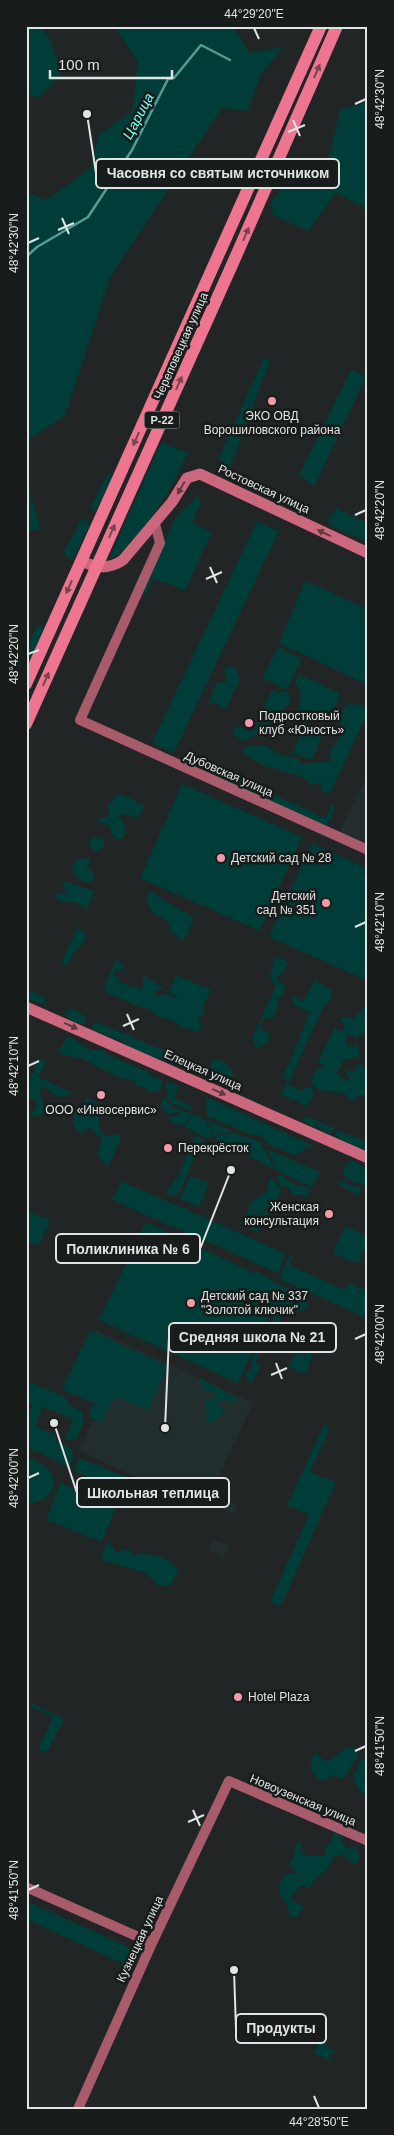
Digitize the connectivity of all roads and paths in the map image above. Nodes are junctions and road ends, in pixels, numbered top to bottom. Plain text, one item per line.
1 (322, 26) edge
2 (336, 26) edge
3 (155, 524) junction
4 (368, 554) edge
5 (81, 561) junction
6 (96, 567) junction
7 (26, 684) edge
8 (26, 724) edge
9 (368, 850) edge
10 (26, 1006) edge
11 (368, 1158) edge
12 (229, 1781) joint
13 (368, 1841) edge
14 (26, 1887) edge
15 (152, 1943) junction
16 (78, 2109) edge

1 -> 5 highway, Череповецкая улица / Р-22
6 -> 2 highway, Череповецкая улица / Р-22
4 -> 3 main road, Ростовская улица
3 - 6 main road, Ростовская улица
3 - 9 street, Дубовская улица
5 - 6 main road
5 -> 7 highway, Череповецкая улица / Р-22
8 -> 6 highway, Череповецкая улица / Р-22
10 -> 11 main road, Елецкая улица
12 - 13 street, Новоузенская улица
12 - 15 street, Кузнецкая улица
14 - 15 street
15 - 16 street, Кузнецкая улица

